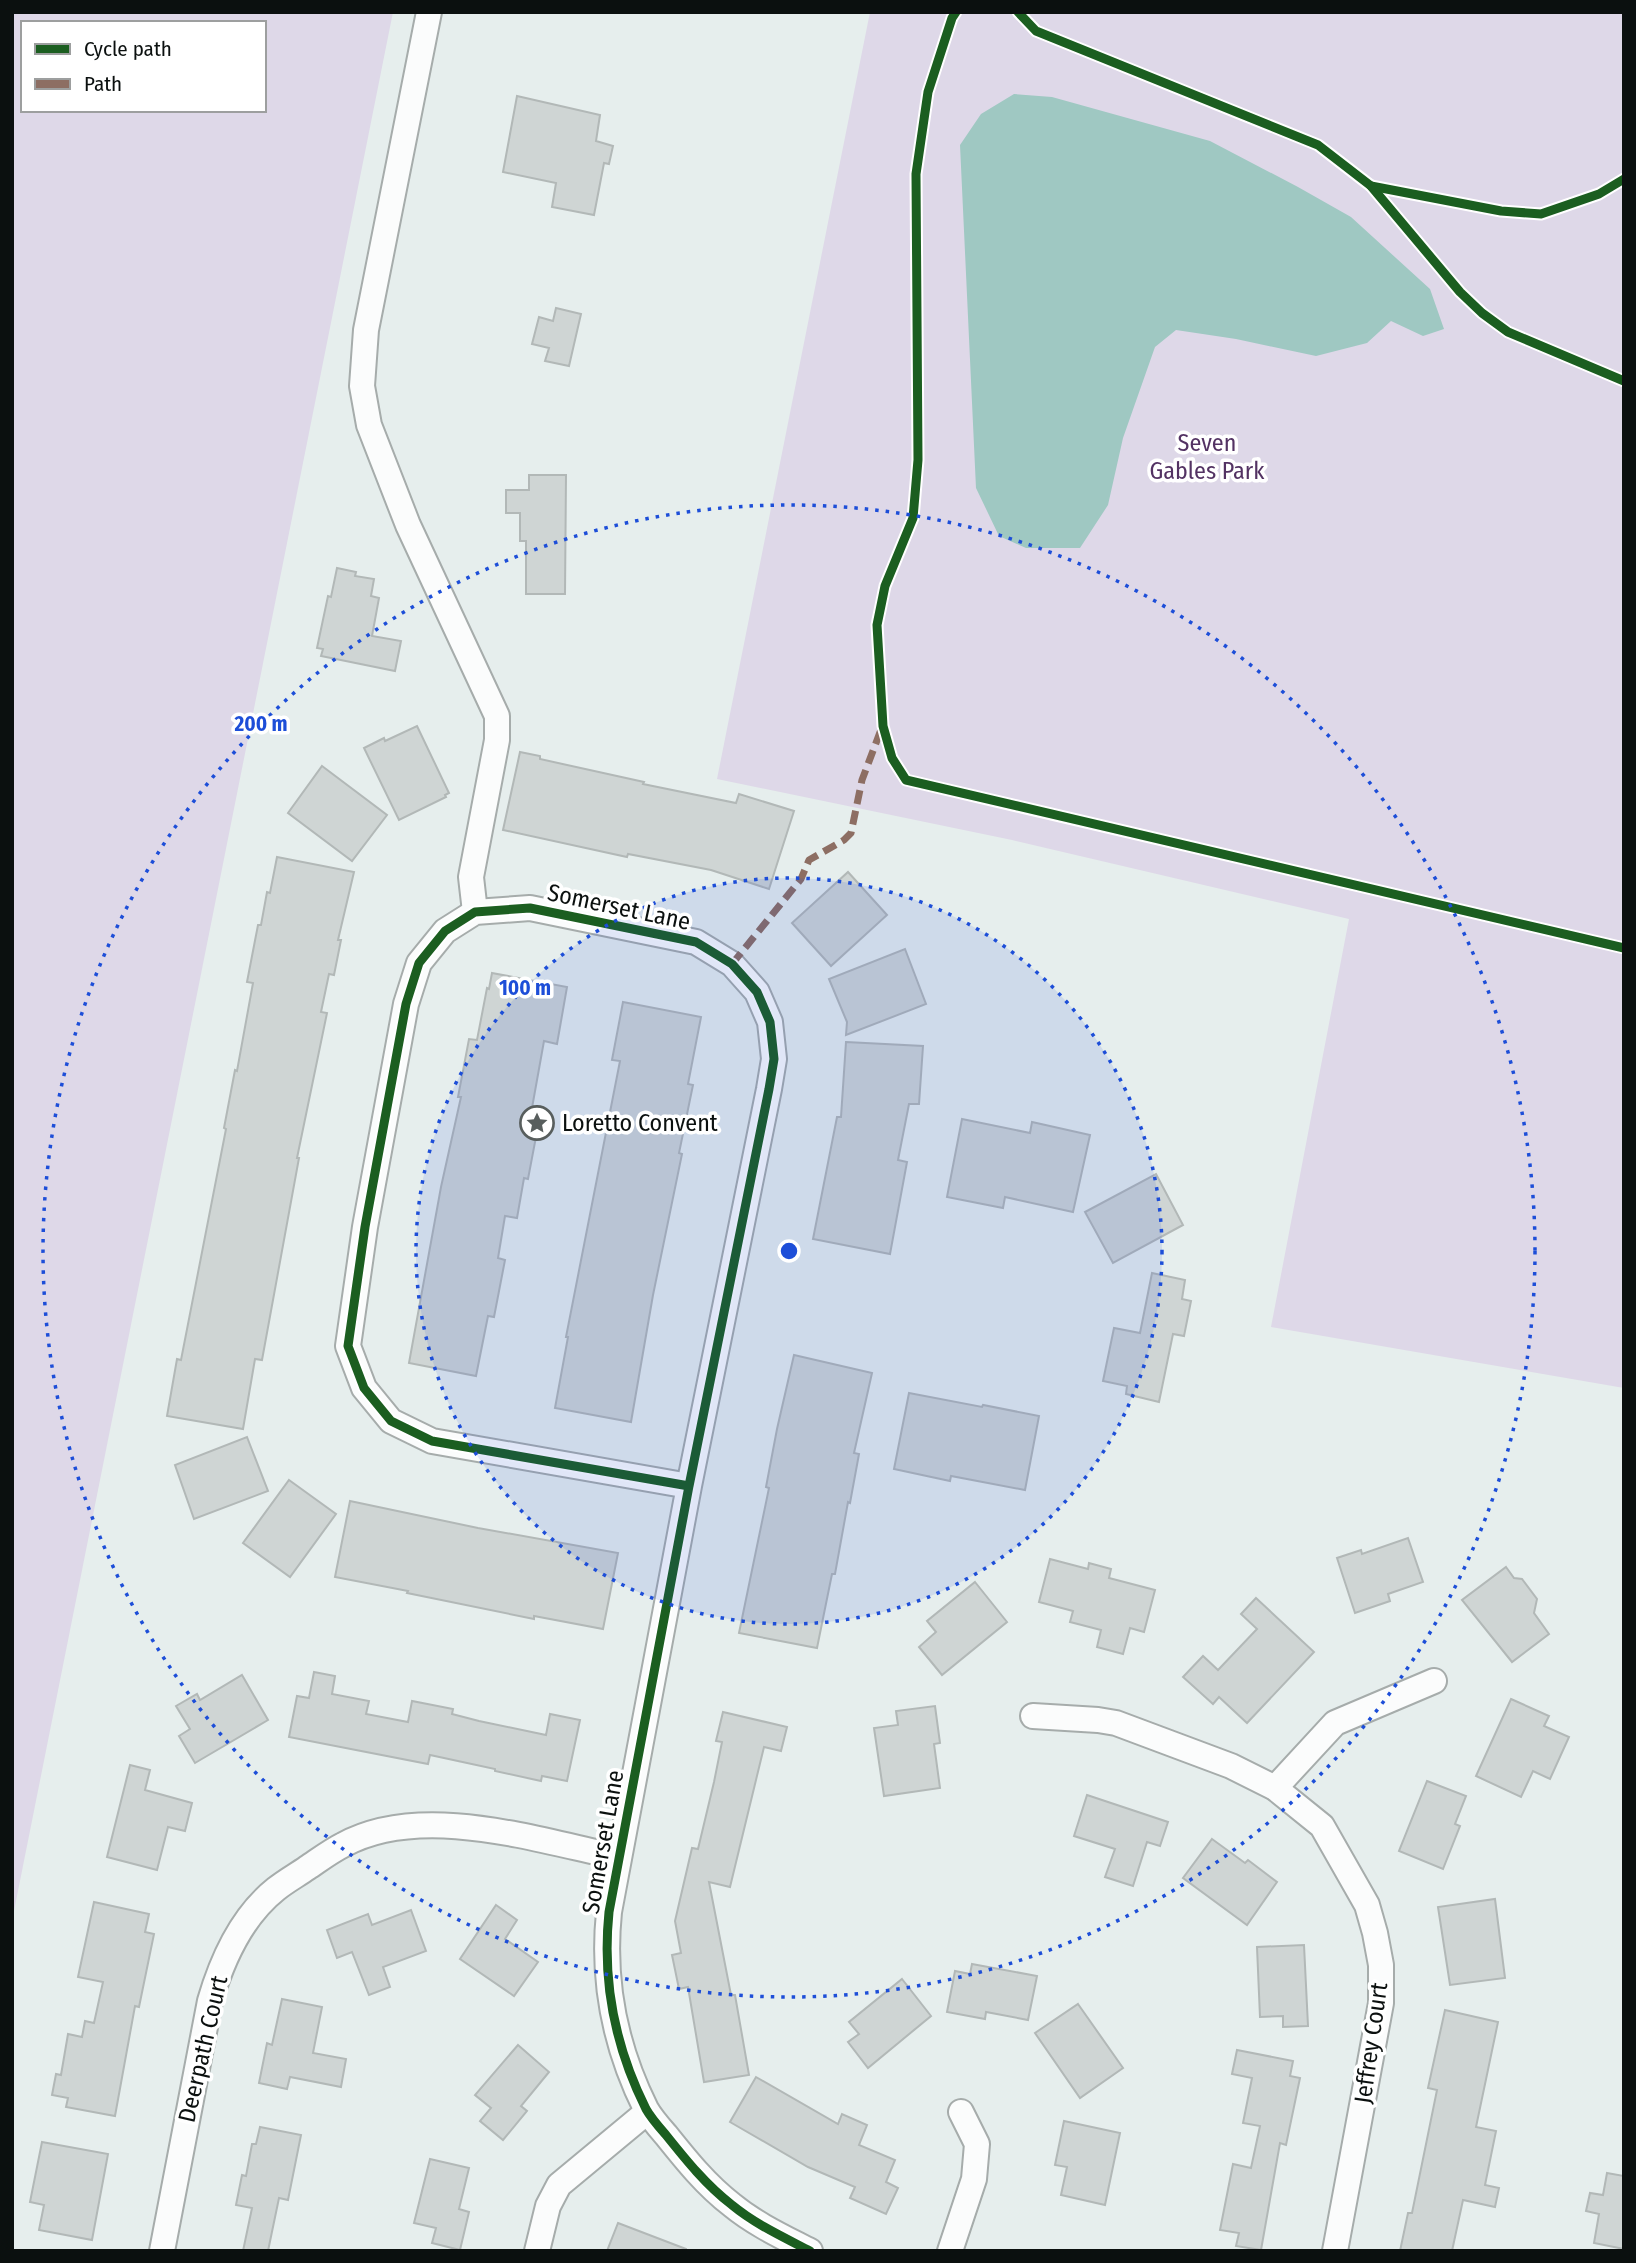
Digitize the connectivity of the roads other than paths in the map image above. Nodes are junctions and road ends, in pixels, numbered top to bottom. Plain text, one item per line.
1 (429, 12) edge
2 (475, 912) junction
3 (689, 1486) junction
4 (1434, 1681) dead end
5 (1033, 1716) dead end
6 (1275, 1788) junction
7 (618, 1857) junction
8 (647, 2112) junction
9 (961, 2112) dead end
10 (162, 2251) edge
11 (537, 2251) edge
12 (810, 2251) edge
13 (950, 2251) edge
14 (1335, 2251) edge

1 - 2 street
2 - 3 street, Somerset Lane
2 - 3 street, Somerset Lane
3 - 7 street, Somerset Lane
4 - 6 street
5 - 6 street, Jeffrey Court
6 - 14 street, Jeffrey Court
7 - 8 street, Somerset Lane
7 - 10 street, Deerpath Court
8 - 11 street
8 - 12 street, Somerset Lane
9 - 13 street

